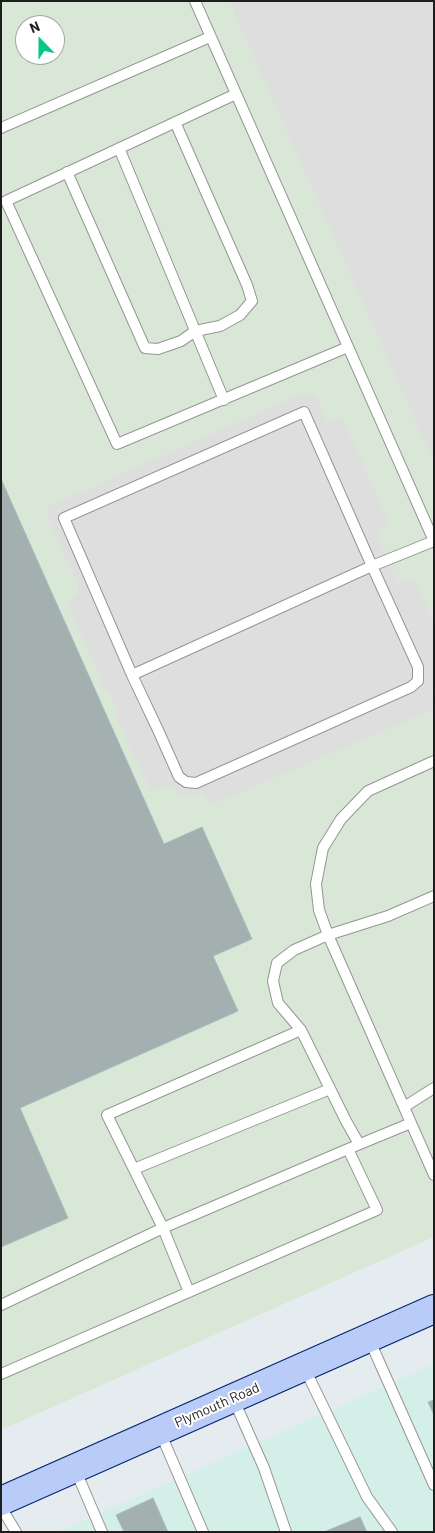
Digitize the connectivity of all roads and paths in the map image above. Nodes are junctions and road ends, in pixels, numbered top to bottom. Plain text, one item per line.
1 (195, 1) edge
2 (210, 37) junction
3 (236, 94) junction
4 (175, 122) junction
5 (1, 128) edge
6 (119, 148) junction
7 (67, 172) junction
8 (195, 331) junction
9 (348, 347) junction
10 (224, 400) junction
11 (434, 541) edge
12 (372, 566) junction
13 (132, 674) junction
14 (434, 761) edge
15 (434, 896) edge
16 (328, 935) junction
17 (301, 1030) junction
18 (434, 1088) edge
19 (330, 1089) junction
20 (404, 1107) junction
21 (411, 1123) junction
22 (359, 1144) junction
23 (348, 1149) junction
24 (134, 1169) junction
25 (434, 1175) edge
26 (163, 1228) junction
27 (189, 1292) junction
28 (1, 1305) edge
29 (434, 1309) edge
30 (368, 1338) junction
31 (304, 1366) junction
32 (1, 1374) edge
33 (233, 1398) junction
34 (160, 1431) junction
35 (75, 1468) junction
36 (434, 1485) edge
37 (1, 1501) edge
38 (1, 1507) edge
39 (16, 1532) edge
40 (102, 1532) edge
41 (203, 1532) edge
42 (286, 1532) edge
43 (392, 1532) edge

1 - 2 lane
2 - 3 lane
2 - 5 lane
3 - 4 lane
3 - 9 lane
4 - 6 lane
4 - 8 lane
6 - 7 lane
6 - 8 lane
7 - 8 lane
7 - 10 lane
8 - 10 lane
9 - 10 lane
9 - 11 lane
11 - 12 lane
12 - 13 lane
12 - 13 lane
12 - 13 lane
14 - 16 lane
15 - 16 lane
16 - 17 lane
16 - 20 lane
17 - 19 lane
17 - 24 lane
18 - 20 lane
19 - 22 lane
19 - 24 lane
20 - 21 lane
21 - 22 lane
21 - 25 lane
22 - 23 lane
23 - 26 lane
23 - 27 lane
24 - 26 lane
26 - 27 lane
26 - 28 lane
27 - 32 lane
29 - 30 main road, Plymouth Road
30 - 31 main road, Plymouth Road
30 - 36 lane
31 - 33 main road, Plymouth Road
31 - 43 lane
33 - 34 main road, Plymouth Road
33 - 42 lane
34 - 35 main road, Plymouth Road
34 - 41 lane
35 - 37 main road, Plymouth Road
35 - 40 lane
38 - 39 lane

